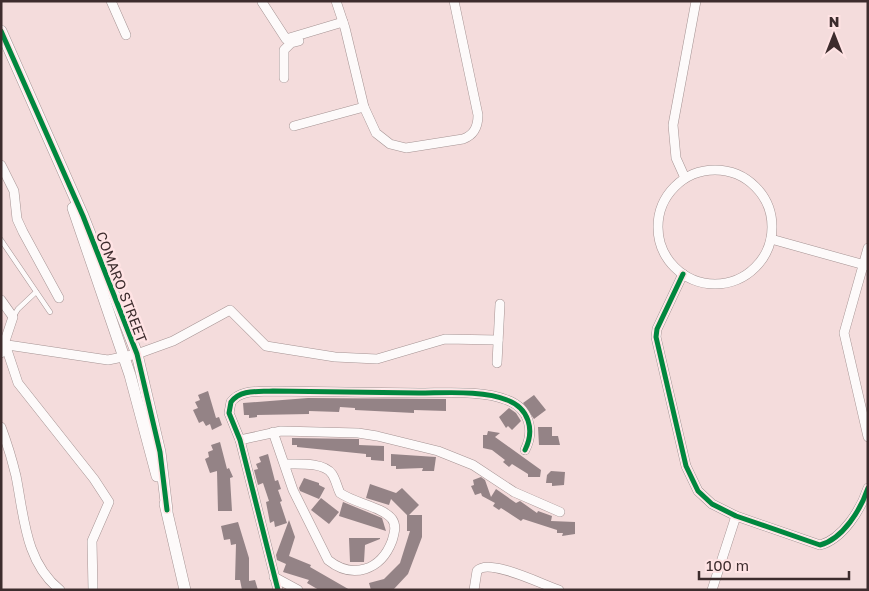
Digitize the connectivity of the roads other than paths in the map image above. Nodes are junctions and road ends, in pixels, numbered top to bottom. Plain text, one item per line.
1 (111, 1) edge
2 (336, 1) edge
3 (454, 1) edge
4 (696, 1) edge
5 (262, 2) edge
6 (344, 25) junction
7 (1, 31) edge
8 (126, 35) dead end
9 (284, 78) dead end
10 (364, 108) junction
11 (294, 126) dead end
12 (1, 165) edge
13 (64, 178) junction
14 (685, 178) junction
15 (1, 240) edge
16 (771, 240) junction
17 (868, 248) edge
18 (866, 266) edge
19 (684, 274) junction
20 (36, 292) junction
21 (59, 298) dead end
22 (1, 300) edge
23 (500, 304) dead end
24 (50, 312) dead end
25 (13, 317) junction
26 (498, 340) junction
27 (2, 347) edge
28 (137, 354) junction
29 (124, 358) junction
30 (497, 363) dead end
31 (1, 427) edge
32 (273, 432) junction
33 (868, 437) edge
34 (240, 440) junction
35 (525, 450) dead end
36 (285, 464) junction
37 (868, 488) edge
38 (167, 510) junction
39 (560, 512) dead end
40 (736, 516) junction
41 (274, 578) junction
42 (60, 590) edge
43 (93, 590) edge
44 (186, 590) edge
45 (278, 590) edge
46 (298, 590) edge
47 (474, 590) edge
48 (559, 590) edge
49 (712, 590) edge

1 - 8 street
2 - 6 street
3 - 10 street
4 - 14 street
5 - 6 street
6 - 9 street
6 - 10 street
7 - 13 street, COMARO STREET
10 - 11 street
12 - 21 street
13 - 28 street, COMARO STREET
13 - 29 street, COMARO STREET
14 - 16 street
14 - 19 street
15 - 20 lane
16 - 18 street
16 - 19 street
17 - 18 street
18 - 33 street
19 - 40 street
20 - 24 lane
20 - 25 lane
22 - 25 street
23 - 26 street
25 - 27 street
26 - 28 street
26 - 30 street
27 - 29 street
27 - 43 street
28 - 29 street
28 - 38 street, COMARO STREET
29 - 38 street, COMARO STREET
31 - 42 street
32 - 34 street
32 - 36 street
32 - 39 street
34 - 35 street
34 - 41 street
36 - 36 street
37 - 40 street
38 - 44 street, COMARO STREET
40 - 49 street
41 - 45 street
41 - 46 street
47 - 48 street

